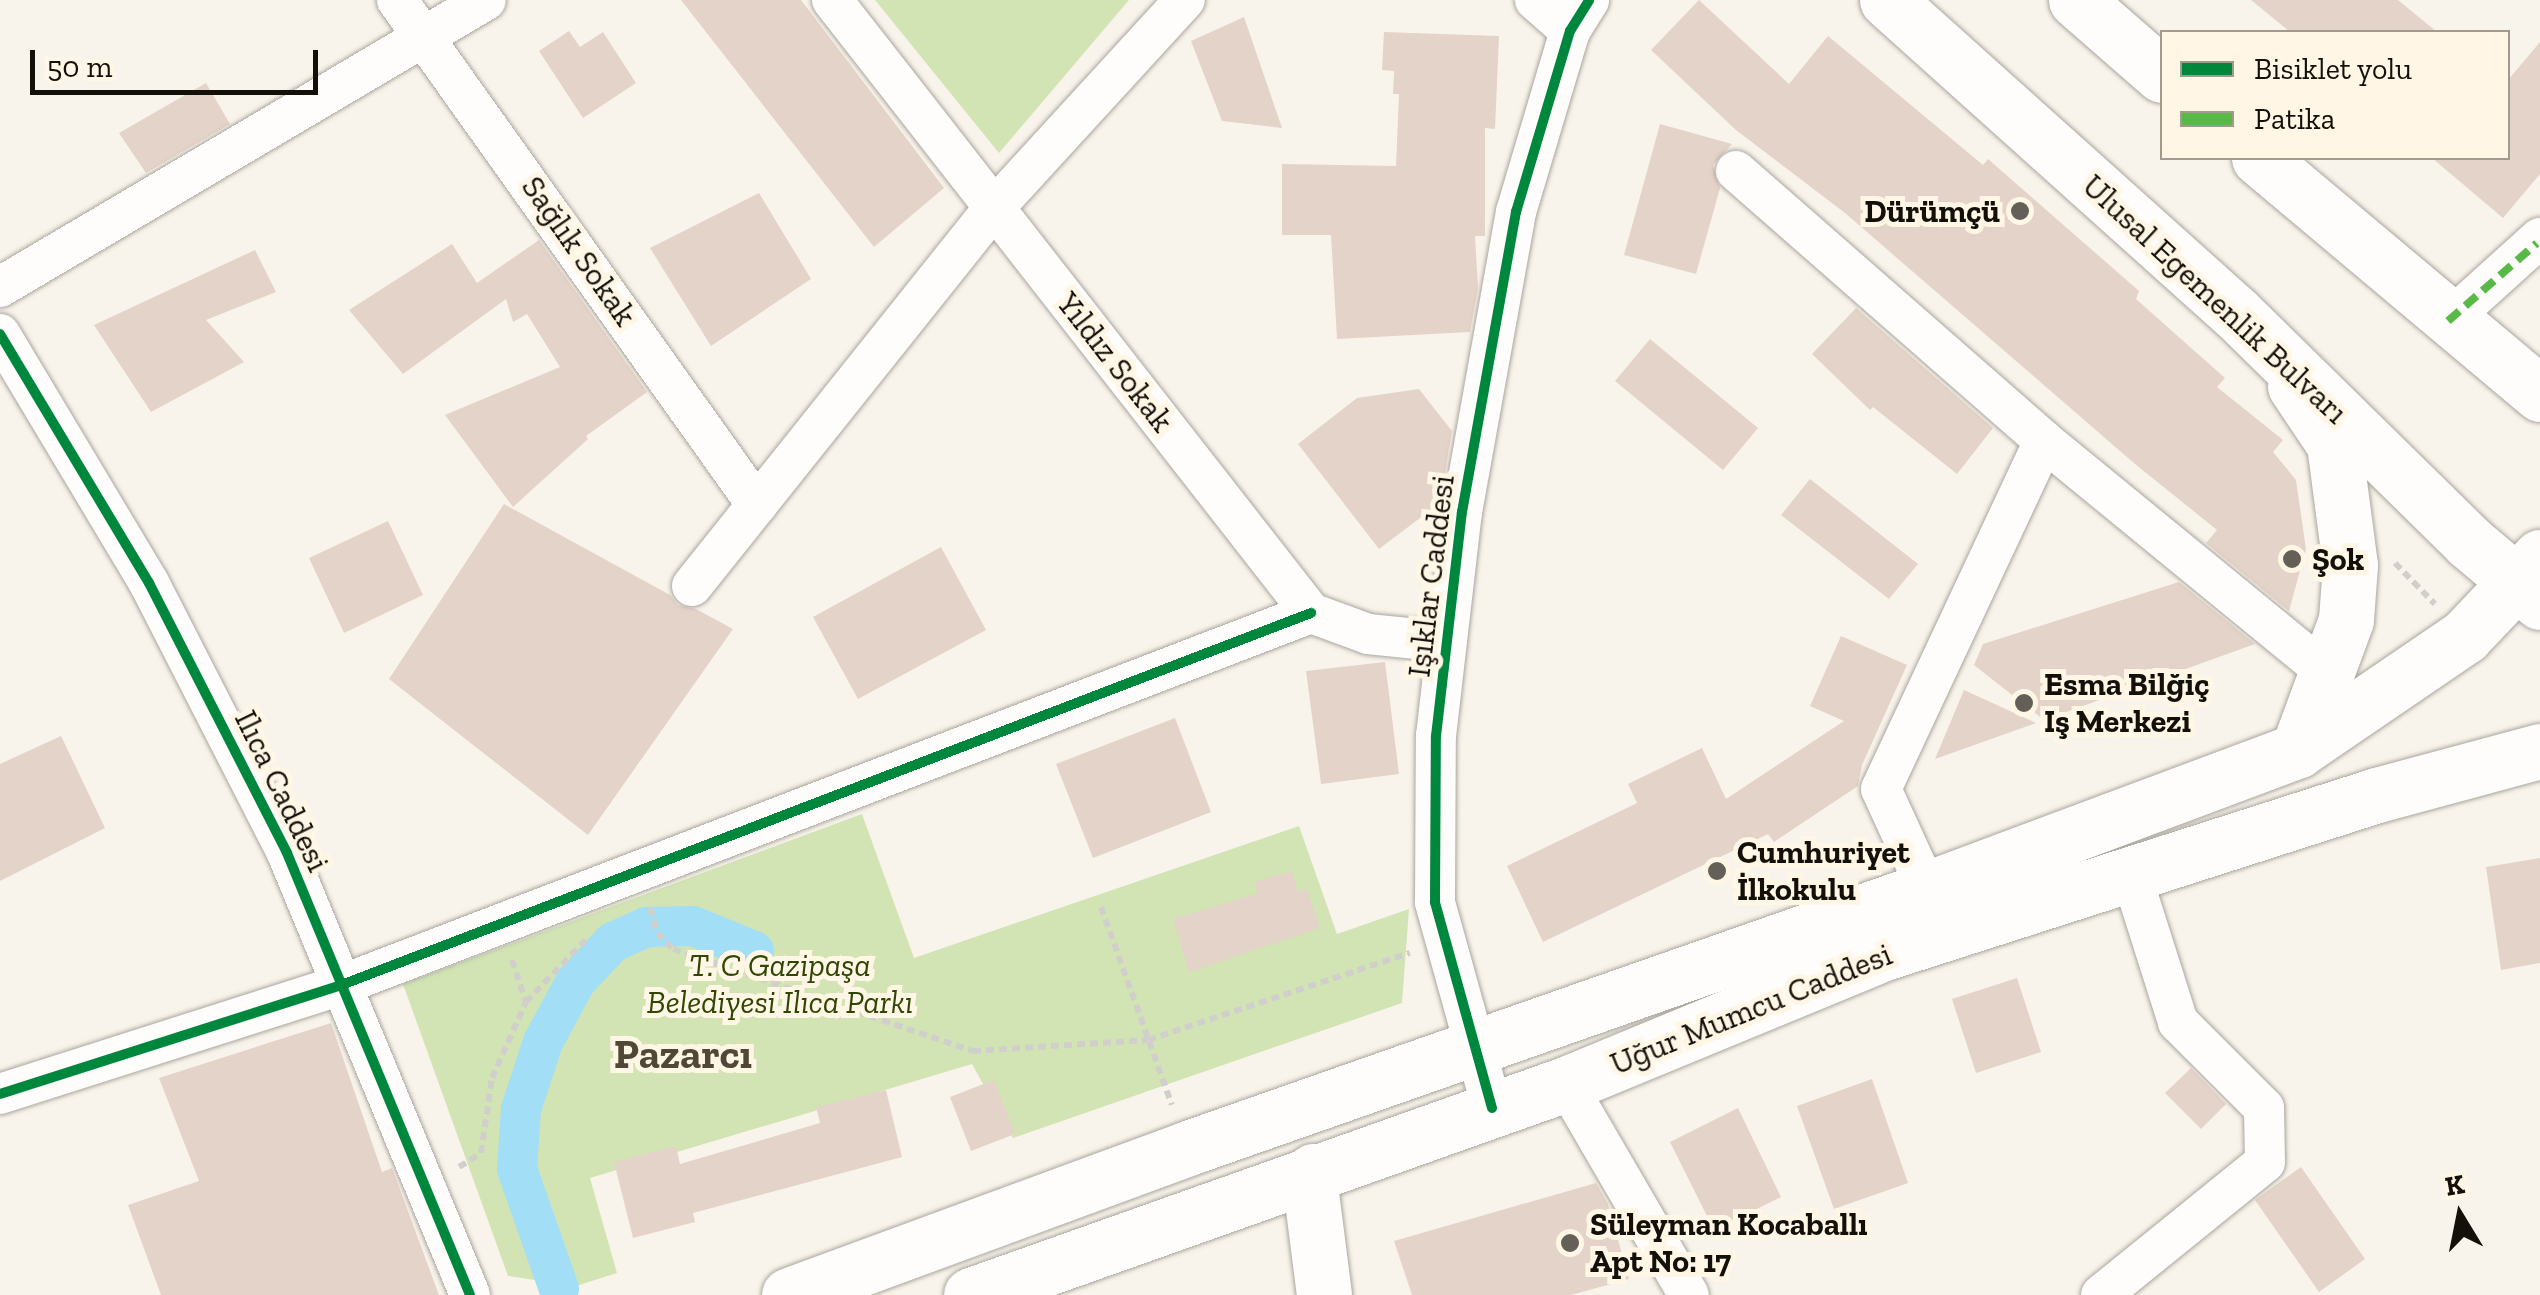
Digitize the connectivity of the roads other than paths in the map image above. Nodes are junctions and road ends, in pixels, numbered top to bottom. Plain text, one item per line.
1 (397, 0) edge
2 (486, 0) edge
3 (832, 0) edge
4 (1185, 0) edge
5 (1535, 0) edge
6 (1887, 0) edge
7 (2076, 0) edge
8 (1579, 16) edge
9 (425, 34) junction
10 (2160, 73) edge
11 (2261, 160) edge
12 (1736, 171) dead end
13 (995, 207) junction
14 (2538, 240) edge
15 (0, 286) edge
16 (2236, 313) junction
17 (2448, 320) junction
18 (0, 334) edge
19 (2540, 394) edge
20 (2044, 441) junction
21 (758, 504) junction
22 (2532, 580) edge
23 (692, 586) dead end
24 (1311, 613) junction
25 (1447, 642) junction
26 (2329, 674) junction
27 (2298, 750) junction
28 (2540, 752) edge
29 (2131, 874) junction
30 (1928, 889) junction
31 (344, 984) junction
32 (1474, 1048) junction
33 (1566, 1084) junction
34 (2, 1087) edge
35 (1492, 1108) junction
36 (1313, 1171) junction
37 (470, 1295) edge
38 (789, 1295) edge
39 (971, 1295) edge
40 (1324, 1295) edge
41 (1689, 1295) edge
42 (2101, 1295) edge

1 - 9 street, Sağlık Sokak
2 - 9 street
3 - 13 street, Yıldız Sokak
4 - 13 street
5 - 8 street
6 - 16 main road, Ulusal Egemenlik Bulvarı
7 - 10 main road
8 - 25 street, Işıklar Caddesi
9 - 15 street
9 - 21 street, Sağlık Sokak
11 - 17 main road
12 - 20 street
13 - 21 street
13 - 24 street, Yıldız Sokak
14 - 17 street
16 - 22 main road, Ulusal Egemenlik Bulvarı
16 - 26 main road
17 - 19 main road
18 - 31 street, Ilıca Caddesi
20 - 26 street
20 - 30 street
21 - 23 street
22 - 27 main road, Uğur Mumcu Caddesi
24 - 25 street
24 - 31 street
25 - 32 street, Işıklar Caddesi
26 - 27 main road
27 - 30 main road, Uğur Mumcu Caddesi
28 - 29 main road, Uğur Mumcu Caddesi
29 - 33 main road, Uğur Mumcu Caddesi
29 - 42 street
30 - 32 main road, Uğur Mumcu Caddesi
31 - 34 street
31 - 37 street, Ilıca Caddesi
32 - 35 street, Işıklar Caddesi
32 - 38 main road, Uğur Mumcu Caddesi
33 - 35 main road, Uğur Mumcu Caddesi
33 - 41 street
35 - 36 main road, Uğur Mumcu Caddesi
36 - 39 main road, Uğur Mumcu Caddesi
36 - 40 main road

